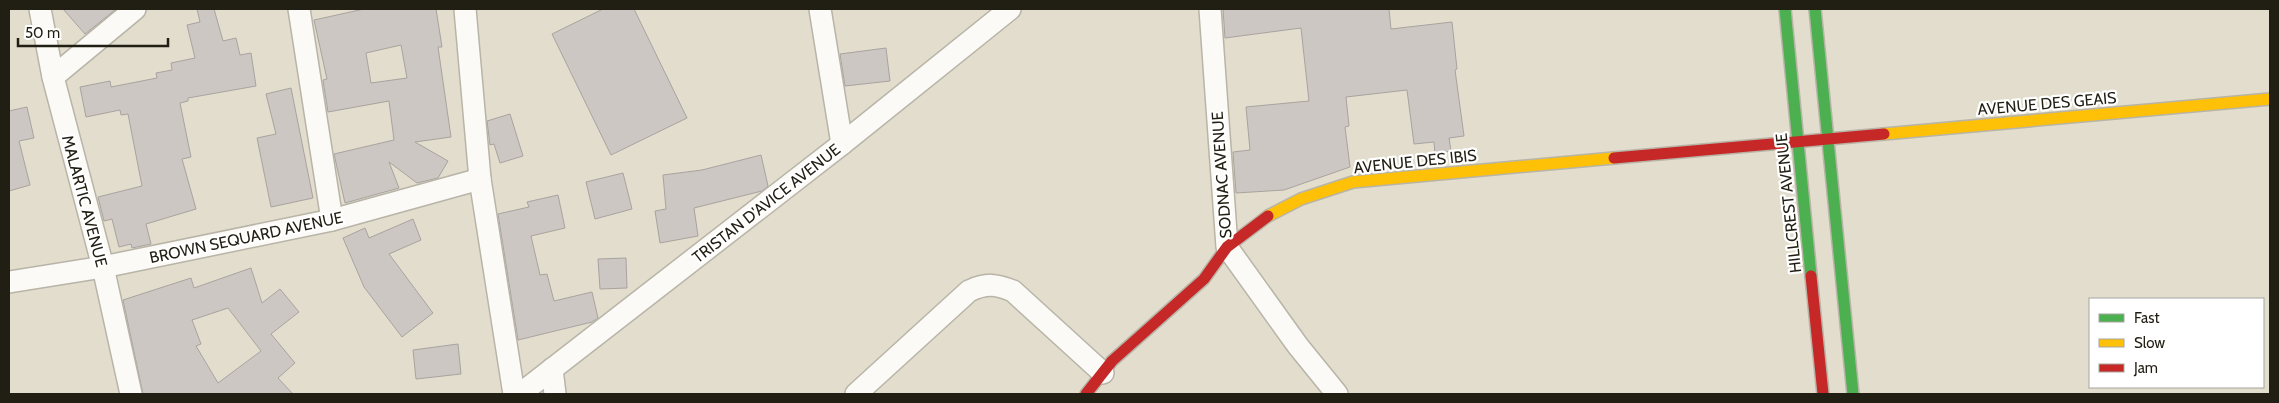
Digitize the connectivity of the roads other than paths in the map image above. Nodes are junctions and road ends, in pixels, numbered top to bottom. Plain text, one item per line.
1 (40, 9) edge
2 (135, 9) edge
3 (299, 9) edge
4 (465, 9) edge
5 (820, 9) edge
6 (1010, 9) edge
7 (1210, 9) edge
8 (1784, 9) edge
9 (1815, 9) edge
10 (53, 77) junction
11 (2270, 99) edge
12 (1827, 139) junction
13 (1798, 140) junction
14 (842, 144) junction
15 (480, 179) junction
16 (332, 220) junction
17 (1227, 247) junction
18 (103, 267) junction
19 (9, 282) edge
20 (552, 369) junction
21 (1103, 373) junction
22 (131, 394) edge
23 (514, 394) edge
24 (520, 394) edge
25 (555, 394) edge
26 (856, 394) edge
27 (1086, 394) edge
28 (1337, 394) edge
29 (1823, 394) edge
30 (1853, 394) edge

1 - 10 street, MALARTIC AVENUE
2 - 10 street
3 - 16 street
4 - 15 street
5 - 14 street
6 - 14 street, TRISTAN D'AVICE AVENUE
7 - 17 street, SODNAC AVENUE
8 - 13 street, HILLCREST AVENUE
9 - 12 street
10 - 18 street, MALARTIC AVENUE
11 - 12 street, AVENUE DES GEAIS
12 - 13 street, AVENUE DES IBIS
12 - 30 street
13 - 17 street, AVENUE DES IBIS
13 - 29 street, HILLCREST AVENUE
14 - 20 street, TRISTAN D'AVICE AVENUE
15 - 16 street, BROWN SEQUARD AVENUE
15 - 23 street
16 - 18 street, BROWN SEQUARD AVENUE
17 - 21 street, AVENUE DES IBIS
17 - 28 street, SODNAC AVENUE
18 - 19 street, BROWN SEQUARD AVENUE
18 - 22 street, MALARTIC AVENUE
20 - 24 street, TRISTAN D'AVICE AVENUE
20 - 25 street
21 - 26 street
21 - 27 street, AVENUE DES IBIS

